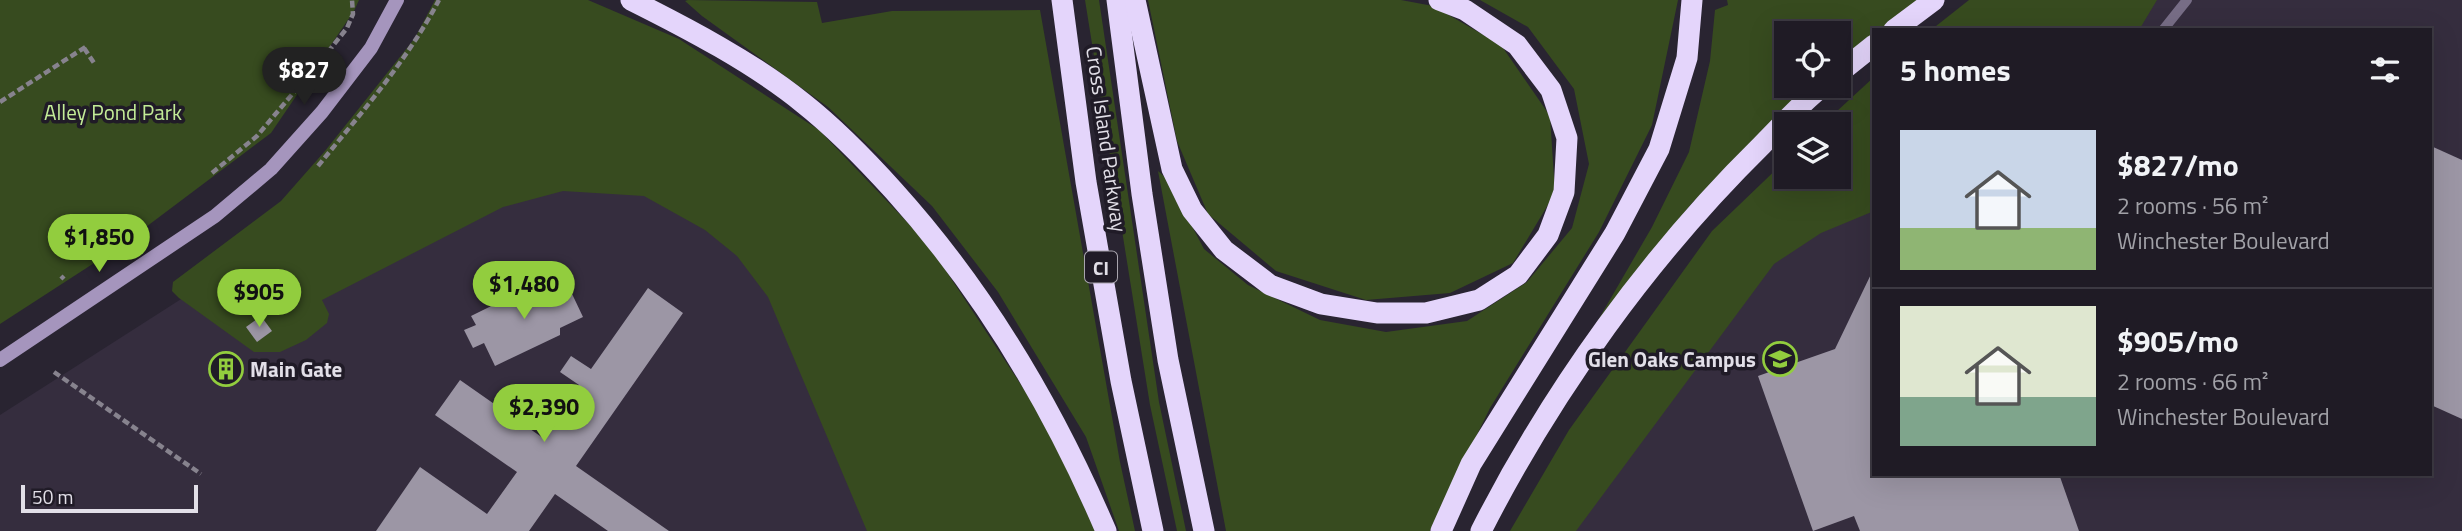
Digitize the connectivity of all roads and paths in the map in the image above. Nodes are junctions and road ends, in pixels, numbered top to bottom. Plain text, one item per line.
1 (352, 0) edge
2 (397, 0) edge
3 (439, 0) edge
4 (631, 0) edge
5 (1062, 0) edge
6 (1117, 0) edge
7 (1135, 0) edge
8 (1439, 0) edge
9 (1692, 0) edge
10 (1934, 0) edge
11 (2187, 0) edge
12 (1897, 28) edge
13 (2165, 28) edge
14 (1872, 47) edge
15 (94, 63) dead end
16 (1851, 63) edge
17 (1811, 98) edge
18 (0, 102) edge
19 (318, 166) dead end
20 (212, 173) dead end
21 (0, 360) edge
22 (54, 372) dead end
23 (201, 474) dead end
24 (1106, 531) edge
25 (1153, 531) edge
26 (1205, 531) edge
27 (1441, 531) edge
28 (1481, 531) edge

1 - 20 path
2 - 21 main road
3 - 19 path
4 - 24 highway
5 - 25 highway, Cross Island Parkway / CI
6 - 26 highway, Cross Island Parkway
7 - 8 highway
9 - 27 highway
10 - 12 highway
11 - 13 lane
14 - 16 highway
15 - 18 path
17 - 28 highway
22 - 23 path

